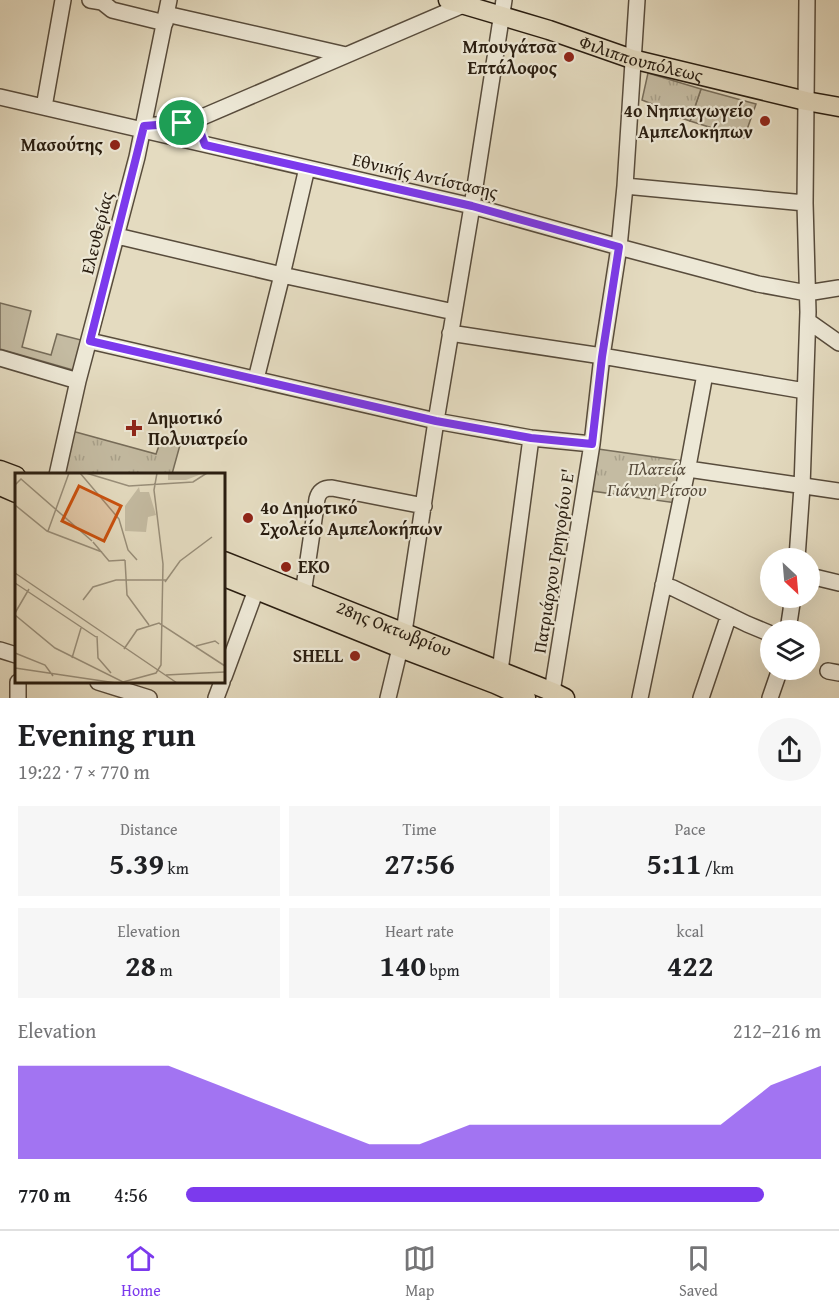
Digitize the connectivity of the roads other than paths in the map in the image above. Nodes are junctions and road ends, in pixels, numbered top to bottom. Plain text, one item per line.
1 (63, 0) edge
2 (90, 0) edge
3 (637, 0) edge
4 (807, 0) edge
5 (456, 2) edge
6 (503, 8) edge
7 (166, 12) edge
8 (346, 56) junction
9 (632, 59) junction
10 (0, 98) edge
11 (806, 101) junction
12 (44, 107) junction
13 (839, 107) edge
14 (200, 118) junction
15 (143, 128) junction
16 (205, 145) junction
17 (307, 168) junction
18 (625, 186) junction
19 (805, 203) junction
20 (472, 206) junction
21 (117, 236) junction
22 (619, 247) junction
23 (282, 275) junction
24 (839, 288) edge
25 (807, 293) junction
26 (454, 312) junction
27 (808, 321) junction
28 (450, 333) junction
29 (90, 341) junction
30 (839, 343) edge
31 (0, 357) edge
32 (602, 357) junction
33 (705, 374) junction
34 (256, 379) junction
35 (78, 381) junction
36 (805, 391) junction
37 (436, 421) junction
38 (531, 438) junction
39 (592, 444) junction
40 (688, 469) junction
41 (0, 470) edge
42 (57, 473) edge
43 (15, 476) edge
44 (0, 486) edge
45 (802, 487) junction
46 (839, 492) edge
47 (15, 493) edge
48 (424, 506) junction
49 (798, 548) edge
50 (225, 561) edge
51 (225, 577) edge
52 (820, 578) edge
53 (839, 583) edge
54 (663, 585) junction
55 (256, 590) junction
56 (303, 594) junction
57 (729, 615) junction
58 (760, 629) edge
59 (402, 640) junction
60 (0, 650) edge
61 (15, 655) edge
62 (225, 674) edge
63 (776, 680) edge
64 (104, 683) edge
65 (221, 683) edge
66 (496, 684) edge
67 (556, 696) edge
68 (149, 698) edge
69 (216, 698) edge
70 (388, 698) edge
71 (526, 698) edge
72 (640, 698) edge
73 (701, 698) edge
74 (770, 698) edge

1 - 12 street
2 - 7 street
3 - 9 street, Πατριάρχου Γρηγορίου Ε'
4 - 11 street
5 - 6 main road, Φιλιππουπόλεως
5 - 8 street
6 - 9 main road, Φιλιππουπόλεως
6 - 20 street
7 - 8 street
7 - 15 street, Ελευθερίας
8 - 14 street
9 - 11 main road, Φιλιππουπόλεως
9 - 18 street, Πατριάρχου Γρηγορίου Ε'
10 - 12 street, Εθνικής Αντίστασης
11 - 13 main road, Φιλιππουπόλεως
11 - 19 street
12 - 15 street, Εθνικής Αντίστασης
14 - 15 street
14 - 16 street
15 - 16 street, Εθνικής Αντίστασης
15 - 21 street, Ελευθερίας
16 - 17 street, Εθνικής Αντίστασης
17 - 20 street, Εθνικής Αντίστασης
17 - 23 street
18 - 19 street
18 - 22 street, Πατριάρχου Γρηγορίου Ε'
19 - 25 street
20 - 22 street, Εθνικής Αντίστασης
20 - 26 street
21 - 23 street
21 - 29 street, Ελευθερίας
22 - 25 street, Εθνικής Αντίστασης
22 - 32 street, Πατριάρχου Γρηγορίου Ε'
23 - 26 street
23 - 34 street
24 - 25 street, Εθνικής Αντίστασης
25 - 27 street
26 - 28 street
27 - 30 street
27 - 36 street
28 - 32 street
28 - 37 street
29 - 34 street
29 - 35 street, Ελευθερίας
31 - 35 street
32 - 33 street
32 - 39 street, Πατριάρχου Γρηγορίου Ε'
33 - 36 street
33 - 40 street
34 - 37 street
35 - 42 street, Ελευθερίας
36 - 45 street
37 - 38 street
37 - 48 street
38 - 39 street
38 - 66 street
39 - 67 street, Πατριάρχου Γρηγορίου Ε'
40 - 45 street
40 - 54 street
41 - 43 main road
44 - 47 main road
45 - 46 street
45 - 49 street
48 - 56 street
48 - 59 street
50 - 56 main road, 28ης Οκτωβρίου
51 - 55 main road, 28ης Οκτωβρίου
52 - 53 street
54 - 57 street
54 - 72 street
55 - 59 main road, 28ης Οκτωβρίου
55 - 62 street
56 - 59 main road, 28ης Οκτωβρίου
57 - 58 street
57 - 73 street
59 - 66 main road, 28ης Οκτωβρίου
59 - 70 street
60 - 61 street
63 - 74 street
64 - 68 street
65 - 69 street
66 - 67 main road, 28ης Οκτωβρίου
66 - 71 main road, 28ης Οκτωβρίου

